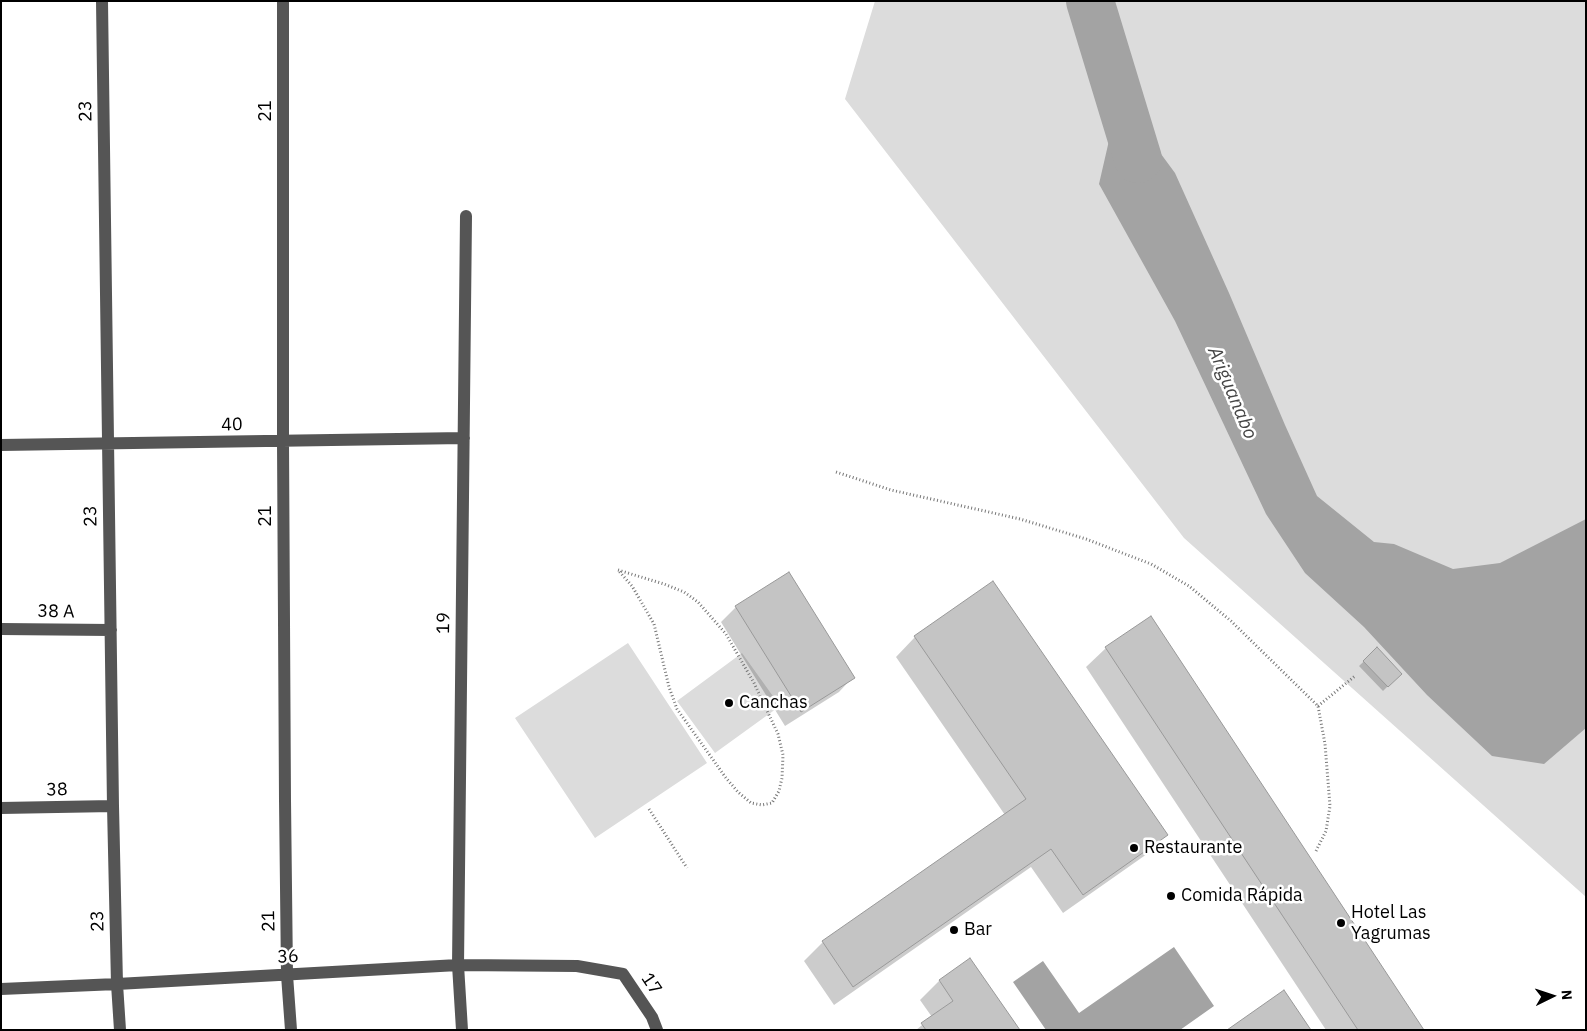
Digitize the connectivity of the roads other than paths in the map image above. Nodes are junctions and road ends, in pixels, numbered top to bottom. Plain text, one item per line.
1 (102, 1) edge
2 (283, 1) edge
3 (466, 216) dead end
4 (464, 438) junction
5 (283, 442) junction
6 (1, 445) edge
7 (108, 445) junction
8 (1, 629) edge
9 (111, 630) junction
10 (113, 806) junction
11 (1, 808) edge
12 (458, 965) junction
13 (577, 966) joint
14 (287, 975) junction
15 (117, 984) junction
16 (1, 989) edge
17 (120, 1030) edge
18 (290, 1030) edge
19 (462, 1030) edge
20 (657, 1030) edge

1 - 7 street, 23
2 - 5 street, 21
3 - 4 street, 19
4 - 5 street, 40
4 - 12 street, 19
5 - 7 street, 40
5 - 14 street, 21
6 - 7 street, 40
7 - 9 street, 23
8 - 9 street, 38 A
9 - 10 street, 23
10 - 11 street, 38
10 - 15 street, 23
12 - 13 street, 36
12 - 14 street, 36
12 - 19 street, 19
13 - 20 street, 17
14 - 15 street, 36
14 - 18 street, 21
15 - 16 street, 36
15 - 17 street, 23

